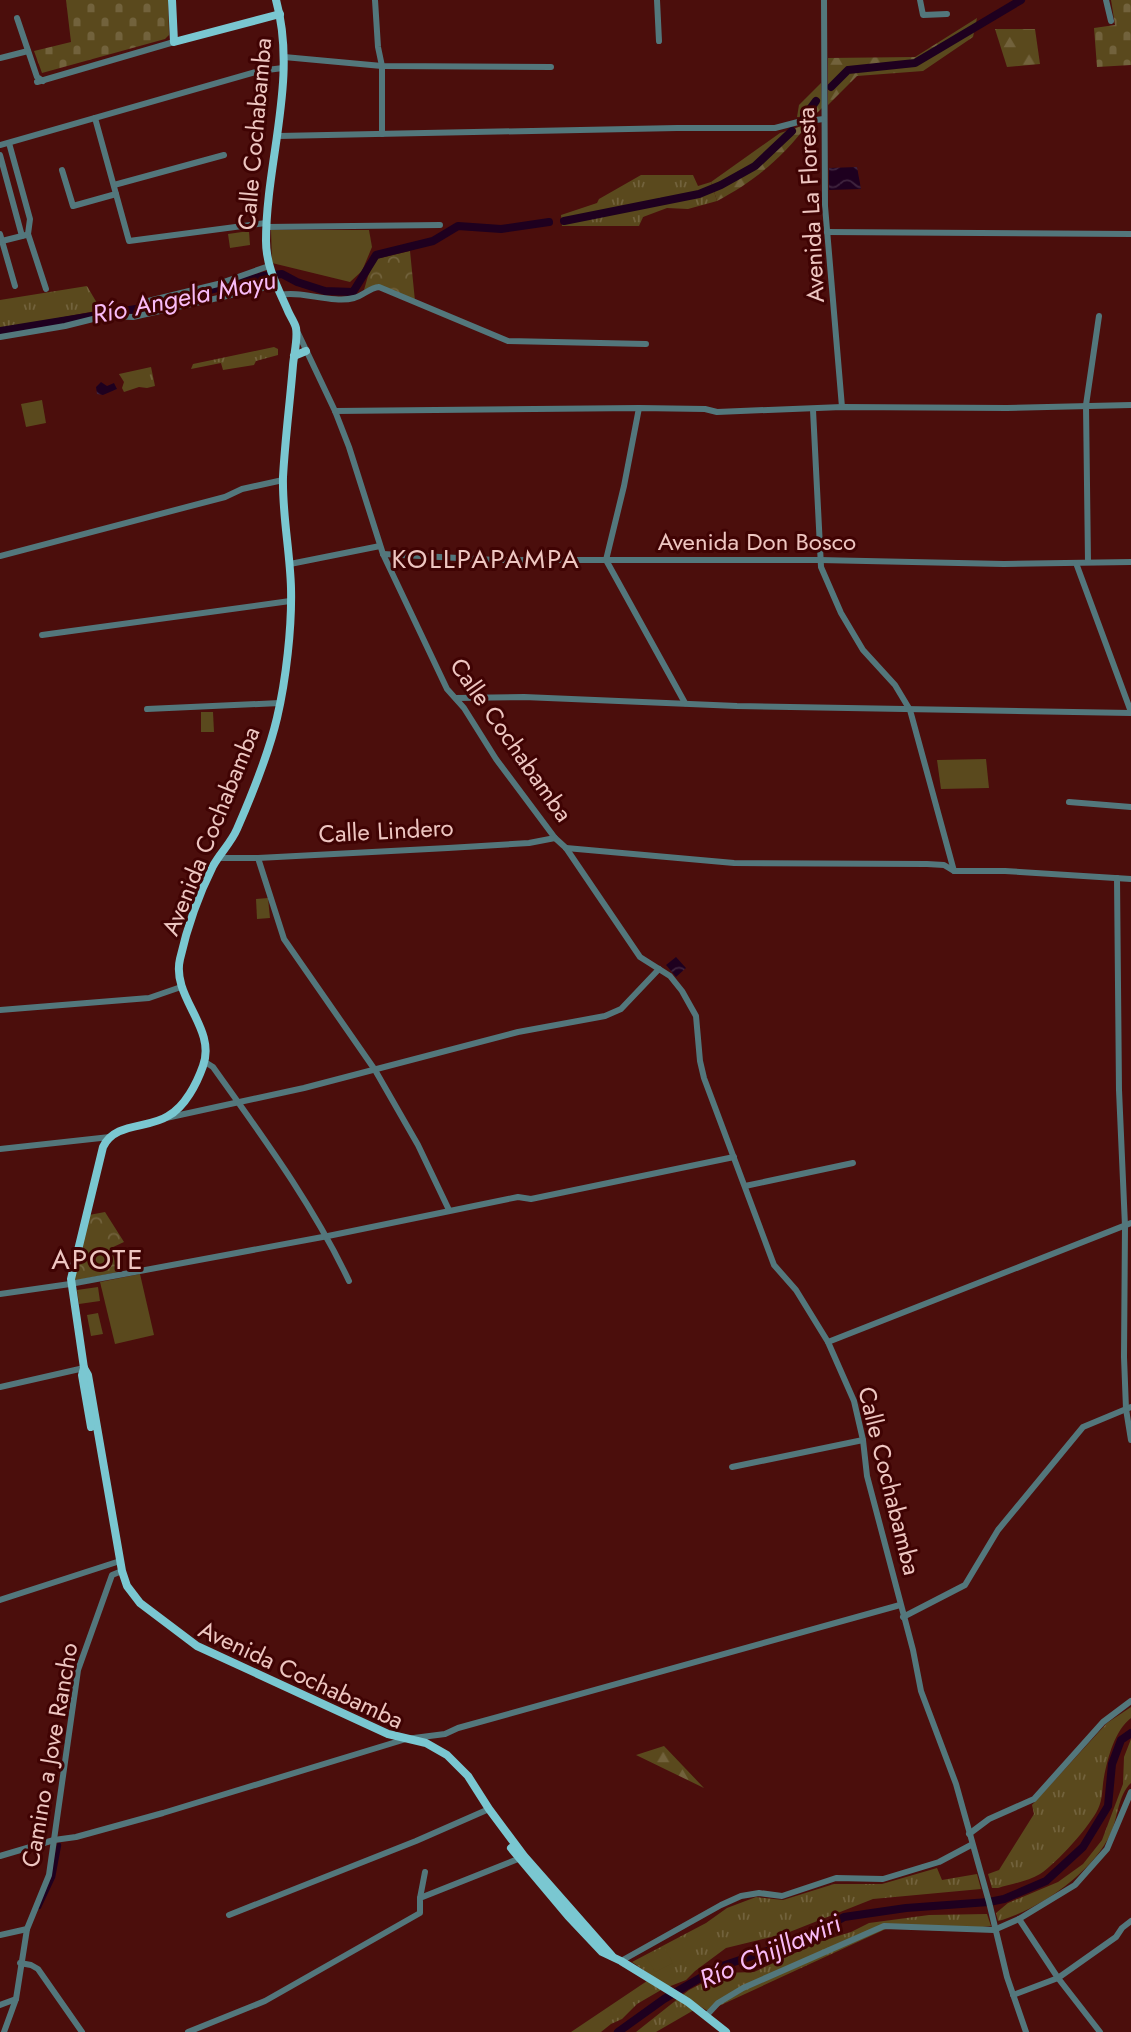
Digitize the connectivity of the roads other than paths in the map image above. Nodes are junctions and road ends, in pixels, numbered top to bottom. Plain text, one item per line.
1 (172, 0) edge
2 (276, 0) edge
3 (375, 0) edge
4 (657, 0) edge
5 (824, 0) edge
6 (920, 0) edge
7 (1106, 0) edge
8 (280, 14) junction
9 (947, 14) dead end
10 (17, 18) dead end
11 (1111, 21) dead end
12 (659, 41) dead end
13 (174, 42) junction
14 (28, 51) junction
15 (284, 57) junction
16 (0, 58) edge
17 (382, 66) junction
18 (551, 67) dead end
19 (283, 68) junction
20 (95, 118) junction
21 (824, 119) junction
22 (382, 134) junction
23 (278, 136) junction
24 (9, 143) junction
25 (0, 145) edge
26 (0, 155) edge
27 (224, 155) dead end
28 (62, 170) dead end
29 (114, 186) junction
30 (116, 194) junction
31 (266, 225) junction
32 (440, 225) dead end
33 (827, 232) junction
34 (1131, 234) edge
35 (25, 235) junction
36 (1, 237) edge
37 (272, 275) junction
38 (15, 286) dead end
39 (46, 289) dead end
40 (281, 295) junction
41 (140, 303) dead end
42 (1098, 316) dead end
43 (296, 328) junction
44 (0, 337) edge
45 (646, 344) dead end
46 (306, 351) junction
47 (293, 356) junction
48 (1086, 405) junction
49 (1131, 405) edge
50 (842, 407) junction
51 (639, 408) junction
52 (813, 410) junction
53 (334, 411) junction
54 (283, 480) junction
55 (380, 546) junction
56 (383, 554) junction
57 (0, 556) edge
58 (606, 560) junction
59 (820, 561) junction
60 (1087, 562) junction
61 (1131, 562) edge
62 (1076, 563) junction
63 (290, 564) junction
64 (290, 601) junction
65 (42, 635) dead end
66 (456, 698) junction
67 (280, 703) junction
68 (685, 703) junction
69 (147, 709) dead end
70 (910, 710) junction
71 (1131, 713) edge
72 (1069, 802) dead end
73 (1131, 807) edge
74 (555, 838) junction
75 (566, 848) junction
76 (218, 858) junction
77 (258, 858) junction
78 (954, 871) junction
79 (1117, 878) junction
80 (1131, 879) edge
81 (659, 969) junction
82 (181, 987) junction
83 (0, 1010) edge
84 (205, 1062) junction
85 (375, 1070) junction
86 (238, 1102) junction
87 (166, 1118) junction
88 (110, 1137) junction
89 (0, 1149) edge
90 (734, 1157) junction
91 (853, 1163) dead end
92 (746, 1186) junction
93 (449, 1210) junction
94 (1128, 1224) edge
95 (328, 1236) junction
96 (349, 1281) dead end
97 (70, 1284) junction
98 (0, 1294) edge
99 (828, 1342) junction
100 (84, 1368) junction
101 (0, 1387) edge
102 (1129, 1408) edge
103 (863, 1440) junction
104 (1131, 1440) edge
105 (732, 1468) dead end
106 (117, 1562) junction
107 (120, 1572) junction
108 (0, 1600) edge
109 (900, 1605) junction
110 (903, 1618) junction
111 (1131, 1701) edge
112 (402, 1741) junction
113 (1131, 1791) edge
114 (486, 1810) junction
115 (969, 1834) junction
116 (54, 1840) junction
117 (971, 1845) junction
118 (0, 1856) edge
119 (522, 1858) junction
120 (425, 1872) dead end
121 (420, 1898) junction
122 (229, 1914) dead end
123 (1019, 1919) junction
124 (1131, 1921) edge
125 (27, 1929) junction
126 (994, 1930) junction
127 (0, 1935) edge
128 (621, 1961) junction
129 (20, 1963) junction
130 (1058, 1978) junction
131 (1013, 1995) junction
132 (16, 1999) junction
133 (0, 2005) edge
134 (706, 2016) junction
135 (717, 2023) junction
136 (4, 2032) edge
137 (82, 2032) edge
138 (188, 2032) edge
139 (726, 2032) edge
140 (736, 2032) edge
141 (1026, 2032) edge
142 (1100, 2032) edge

1 - 13 main road
2 - 8 main road, Calle Cochabamba
3 - 17 street
4 - 12 street
5 - 21 street, Avenida La Floresta
6 - 9 street
7 - 11 street
8 - 13 main road
8 - 15 main road, Calle Cochabamba
10 - 14 street
13 - 14 street
14 - 16 street
15 - 17 street
15 - 19 main road, Calle Cochabamba
17 - 18 street
17 - 22 street
19 - 20 street
19 - 23 main road, Calle Cochabamba
20 - 24 street
20 - 29 street
21 - 22 street
21 - 33 street, Avenida La Floresta
22 - 23 street
23 - 31 main road, Calle Cochabamba
24 - 25 street
24 - 35 street
26 - 35 street
27 - 29 street
28 - 30 street
29 - 30 street
30 - 31 street
31 - 32 street
31 - 37 main road, Calle Cochabamba
33 - 34 street
33 - 50 street, Avenida La Floresta
35 - 36 street
35 - 39 street
36 - 38 street
37 - 40 main road, Calle Cochabamba
37 - 41 street
37 - 44 street
40 - 43 main road, Calle Cochabamba
40 - 45 street
42 - 48 street
43 - 46 street, Calle Cochabamba
43 - 47 main road, Avenida Cochabamba
46 - 47 main road
46 - 53 street, Calle Cochabamba
47 - 54 main road, Avenida Cochabamba
48 - 49 street
48 - 50 street
48 - 60 street
50 - 52 street
51 - 52 street
51 - 53 street
51 - 58 street
52 - 59 street
53 - 55 street, Calle Cochabamba
54 - 57 street
54 - 63 main road, Avenida Cochabamba
55 - 56 street, Calle Cochabamba
55 - 63 street
56 - 58 street, Avenida Don Bosco
56 - 66 street, Calle Cochabamba
58 - 59 street, Avenida Don Bosco
58 - 68 street
59 - 62 street, Avenida Don Bosco
59 - 70 street
60 - 61 street, Avenida Don Bosco
60 - 62 street, Avenida Don Bosco
62 - 71 street
63 - 64 main road, Avenida Cochabamba
64 - 65 street
64 - 67 main road, Avenida Cochabamba
66 - 68 street
66 - 74 street, Calle Cochabamba
67 - 69 street
67 - 76 main road, Avenida Cochabamba
68 - 70 street
70 - 71 street
70 - 78 street
72 - 73 street
74 - 75 street, Calle Cochabamba
74 - 77 street, Calle Lindero
75 - 78 street
75 - 81 street, Calle Cochabamba
76 - 77 street, Calle Lindero
76 - 82 main road, Avenida Cochabamba
77 - 85 street
78 - 79 street
79 - 80 street
79 - 94 street
81 - 85 street
81 - 90 street, Calle Cochabamba
82 - 83 street
82 - 84 main road, Avenida Cochabamba
84 - 86 street
84 - 87 main road
85 - 86 street
85 - 93 street
86 - 87 street
86 - 95 street
87 - 88 main road
88 - 89 street
88 - 97 main road, Avenida Cochabamba
90 - 92 street, Calle Cochabamba
90 - 93 street
91 - 92 street
92 - 99 street, Calle Cochabamba
93 - 95 street
94 - 99 street
94 - 102 street
95 - 96 street
95 - 97 street
97 - 98 street
97 - 100 main road, Avenida Cochabamba
99 - 103 street, Calle Cochabamba
100 - 101 street
100 - 106 main road, Avenida Cochabamba
102 - 104 street
102 - 110 street
103 - 105 street
103 - 109 street, Calle Cochabamba
106 - 107 main road, Avenida Cochabamba
106 - 108 street
107 - 112 main road, Avenida Cochabamba
107 - 116 street, Camino a Jove Rancho
109 - 110 street, Calle Cochabamba
109 - 112 street
110 - 115 street, Calle Cochabamba
111 - 115 street
112 - 114 main road, Avenida Cochabamba
112 - 116 street
113 - 123 street
114 - 119 main road, Avenida Cochabamba
114 - 122 street
115 - 117 street, Calle Cochabamba
116 - 118 street
116 - 125 street, Camino a Jove Rancho
117 - 126 street, Calle Cochabamba
117 - 128 street
119 - 121 street
119 - 128 main road, Avenida Cochabamba
120 - 121 street
121 - 138 street
123 - 126 street
123 - 130 street
124 - 130 street
125 - 127 street
125 - 129 street, Camino a Jove Rancho
126 - 131 street, Calle Cochabamba
126 - 134 street
128 - 134 main road, Avenida Cochabamba
129 - 132 street, Camino a Jove Rancho
129 - 137 street
130 - 131 street
130 - 142 street
131 - 141 street, Calle Cochabamba
132 - 133 street
132 - 136 street, Camino a Jove Rancho
134 - 135 main road, Avenida Cochabamba
135 - 139 main road, Avenida Cochabamba
135 - 140 main road, Avenida Cochabamba

